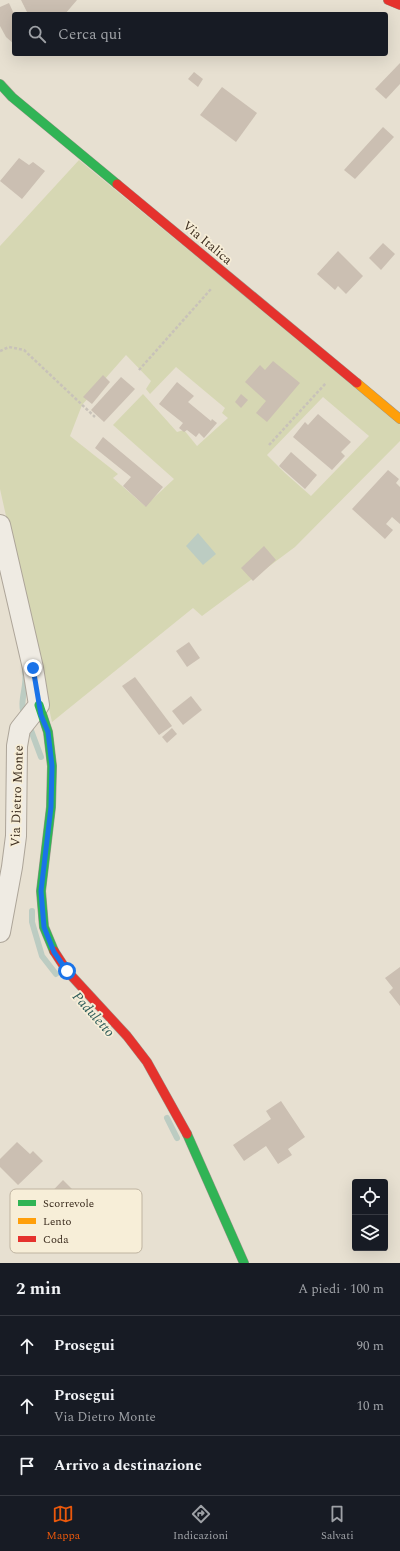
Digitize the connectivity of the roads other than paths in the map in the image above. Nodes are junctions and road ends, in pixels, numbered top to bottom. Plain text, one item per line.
1 (388, 0) edge
2 (400, 5) edge
3 (0, 84) edge
4 (400, 419) edge
5 (0, 526) edge
6 (36, 708) junction
7 (12, 742) edge
8 (0, 932) edge
9 (244, 1263) edge

1 - 2 street
3 - 4 street, Via Italica
5 - 6 street
6 - 7 street, Via Dietro Monte
6 - 9 street
7 - 8 street, Via Dietro Monte

